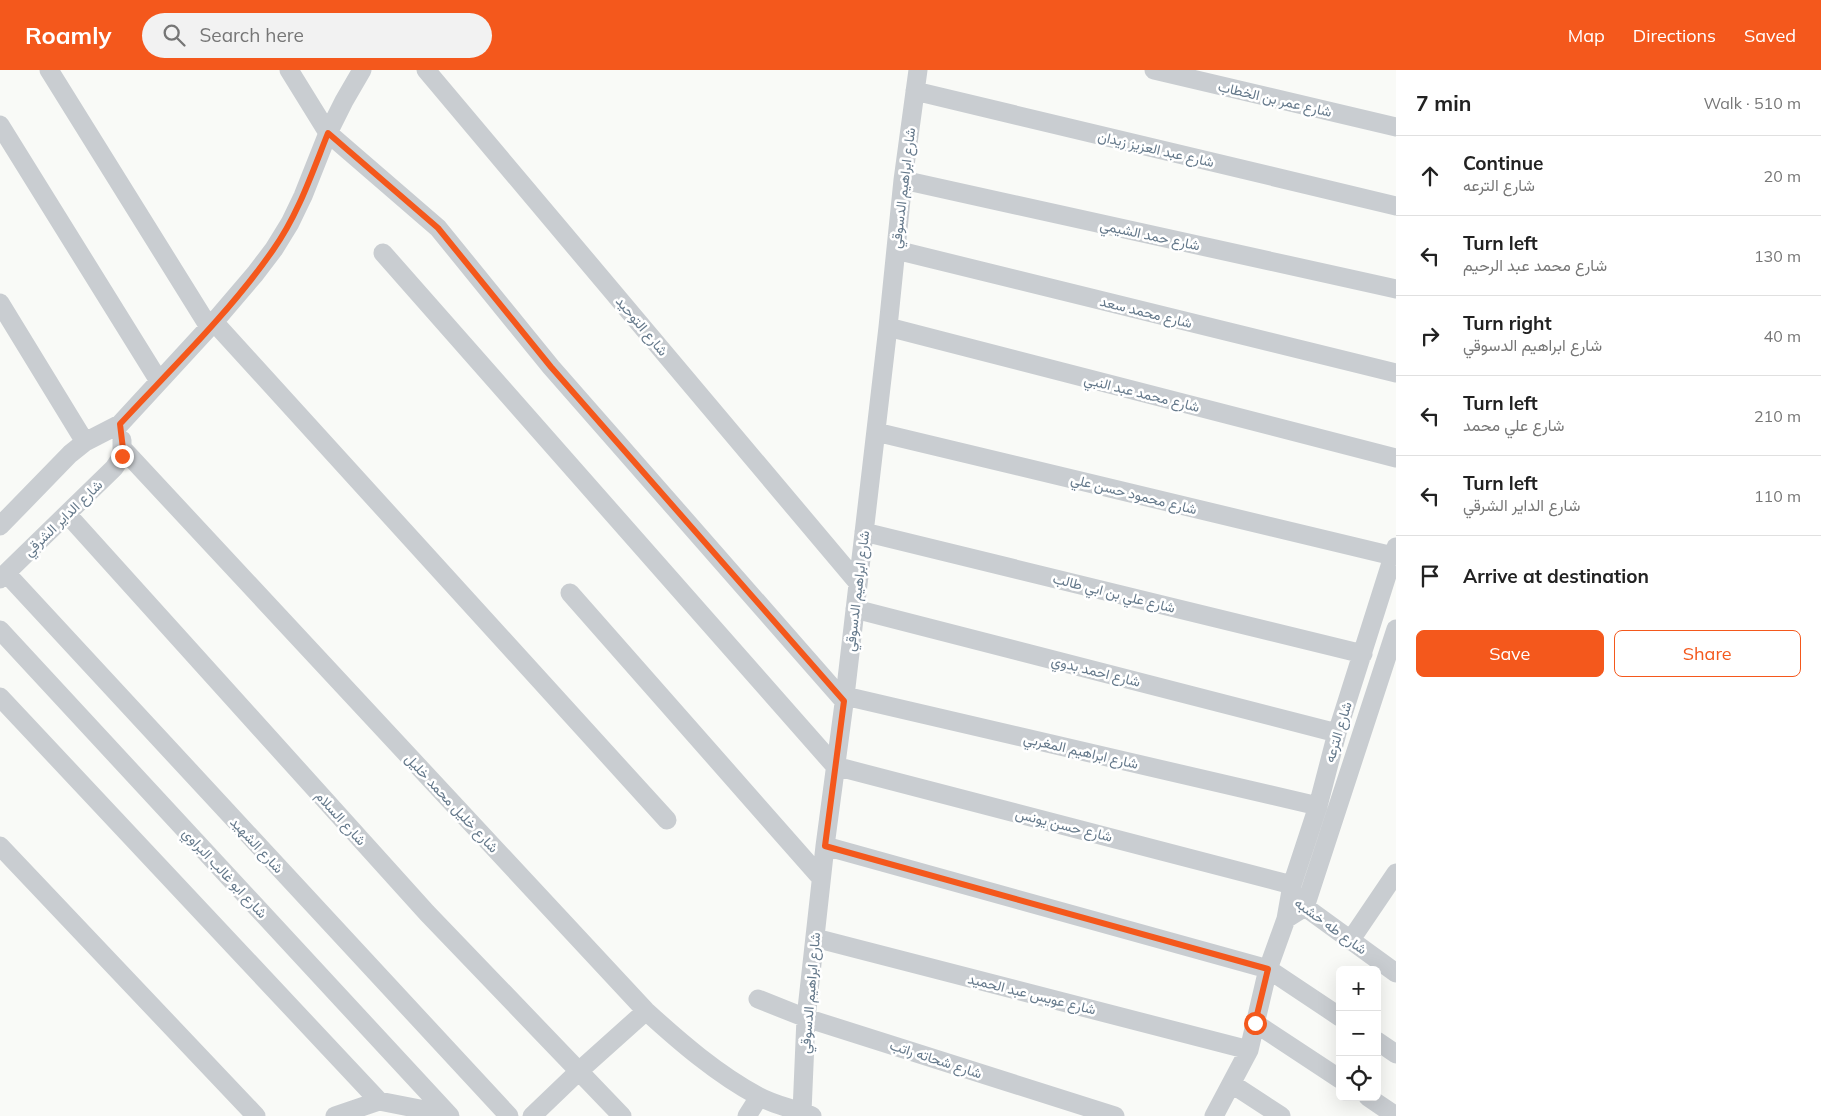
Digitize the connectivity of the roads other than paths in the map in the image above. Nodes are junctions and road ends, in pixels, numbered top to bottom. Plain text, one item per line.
1 (49, 70) edge
2 (289, 70) edge
3 (362, 70) edge
4 (426, 70) edge
5 (918, 70) edge
6 (1154, 70) edge
7 (915, 91) junction
8 (0, 125) edge
9 (1396, 127) edge
10 (328, 133) junction
11 (903, 180) junction
12 (1396, 206) edge
13 (896, 250) junction
14 (383, 253) dead end
15 (1396, 289) edge
16 (0, 303) edge
17 (212, 325) junction
18 (888, 327) junction
19 (1396, 373) edge
20 (160, 381) junction
21 (120, 424) junction
22 (876, 432) junction
23 (85, 442) junction
24 (123, 449) junction
25 (1396, 458) edge
26 (67, 514) junction
27 (0, 526) edge
28 (864, 532) junction
29 (1394, 552) edge
30 (3, 576) edge
31 (858, 582) junction
32 (570, 593) dead end
33 (855, 609) junction
34 (1396, 629) edge
35 (0, 630) edge
36 (1363, 654) junction
37 (0, 697) edge
38 (844, 698) junction
39 (1337, 733) junction
40 (835, 766) junction
41 (1318, 806) junction
42 (667, 820) dead end
43 (0, 846) edge
44 (825, 846) junction
45 (1396, 872) edge
46 (821, 878) junction
47 (1296, 896) junction
48 (815, 938) junction
49 (1350, 941) junction
50 (1268, 969) junction
51 (1396, 973) edge
52 (758, 999) dead end
53 (646, 1011) junction
54 (1336, 1013) edge
55 (806, 1018) junction
56 (1255, 1023) junction
57 (1381, 1044) edge
58 (1249, 1050) junction
59 (1396, 1054) edge
60 (579, 1071) junction
61 (1336, 1076) edge
62 (1232, 1084) junction
63 (759, 1097) junction
64 (379, 1100) junction
65 (1374, 1101) edge
66 (807, 1114) edge
67 (256, 1116) edge
68 (335, 1116) edge
69 (434, 1116) edge
70 (450, 1116) edge
71 (509, 1116) edge
72 (532, 1116) edge
73 (622, 1116) edge
74 (747, 1116) edge
75 (1115, 1116) edge
76 (1214, 1116) edge
77 (1281, 1116) edge
78 (1396, 1116) edge

1 - 17 street
2 - 10 street
3 - 10 street
4 - 31 street, شارع التوحيد
5 - 7 street, شارع ابراهيم الدسوقي
6 - 9 street, شارع عمر بن الخطاب
7 - 11 street, شارع ابراهيم الدسوقي
7 - 12 street, شارع عبد العزيز زيدان
8 - 20 street
10 - 17 street
10 - 38 street
11 - 13 street, شارع ابراهيم الدسوقي
11 - 15 street, شارع حمد الشيمي
13 - 18 street, شارع ابراهيم الدسوقي
13 - 19 street, شارع محمد سعد
14 - 40 street
16 - 23 street
17 - 20 street
17 - 42 street
18 - 22 street, شارع ابراهيم الدسوقي
18 - 25 street, شارع محمد عبد النبي
20 - 21 street
21 - 23 street
21 - 24 street
22 - 28 street, شارع ابراهيم الدسوقي
22 - 29 street, شارع محمود حسن علي
23 - 27 street
24 - 26 street, شارع الداير الشرقي
24 - 53 street, شارع خليل محمد خليل
26 - 30 street, شارع الداير الشرقي
26 - 60 street, شارع السلام
28 - 31 street, شارع ابراهيم الدسوقي
28 - 36 street, شارع علي بن ابي طالب
29 - 36 street, شارع الترعه
30 - 71 street, شارع الشهيد
31 - 33 street, شارع ابراهيم الدسوقي
32 - 46 street
33 - 38 street, شارع ابراهيم الدسوقي
33 - 39 street, شارع احمد بدوي
34 - 47 street, شارع الترعه
35 - 70 street, شارع ابو غالب البراوي
36 - 39 street, شارع الترعه
37 - 64 street
38 - 40 street, شارع ابراهيم الدسوقي
38 - 41 street, شارع ابراهيم المغربي
39 - 41 street, شارع الترعه
40 - 44 street, شارع ابراهيم الدسوقي
40 - 47 street, شارع حسن يونس
41 - 47 street, شارع الترعه
43 - 67 street
44 - 46 street, شارع ابراهيم الدسوقي
44 - 50 street
45 - 49 street
46 - 48 street, شارع ابراهيم الدسوقي
47 - 49 street, شارع طه خشبه
47 - 50 street, شارع الترعه
48 - 55 street, شارع ابراهيم الدسوقي
48 - 58 street, شارع عويس عبد الحميد
49 - 51 street, شارع طه خشبه
50 - 54 street
50 - 56 street, شارع الترعه
52 - 55 street, شارع شحاته راتب
53 - 60 street
53 - 63 street, شارع خليل محمد خليل
55 - 66 street, شارع ابراهيم الدسوقي
55 - 75 street, شارع شحاته راتب
56 - 58 street, شارع الترعه
56 - 61 street
57 - 59 street
58 - 62 street, شارع الترعه
60 - 72 street
60 - 73 street, شارع السلام
62 - 76 street, شارع الترعه
62 - 77 street
63 - 66 street, شارع خليل محمد خليل
63 - 74 street
64 - 68 street
64 - 69 street
65 - 78 street

